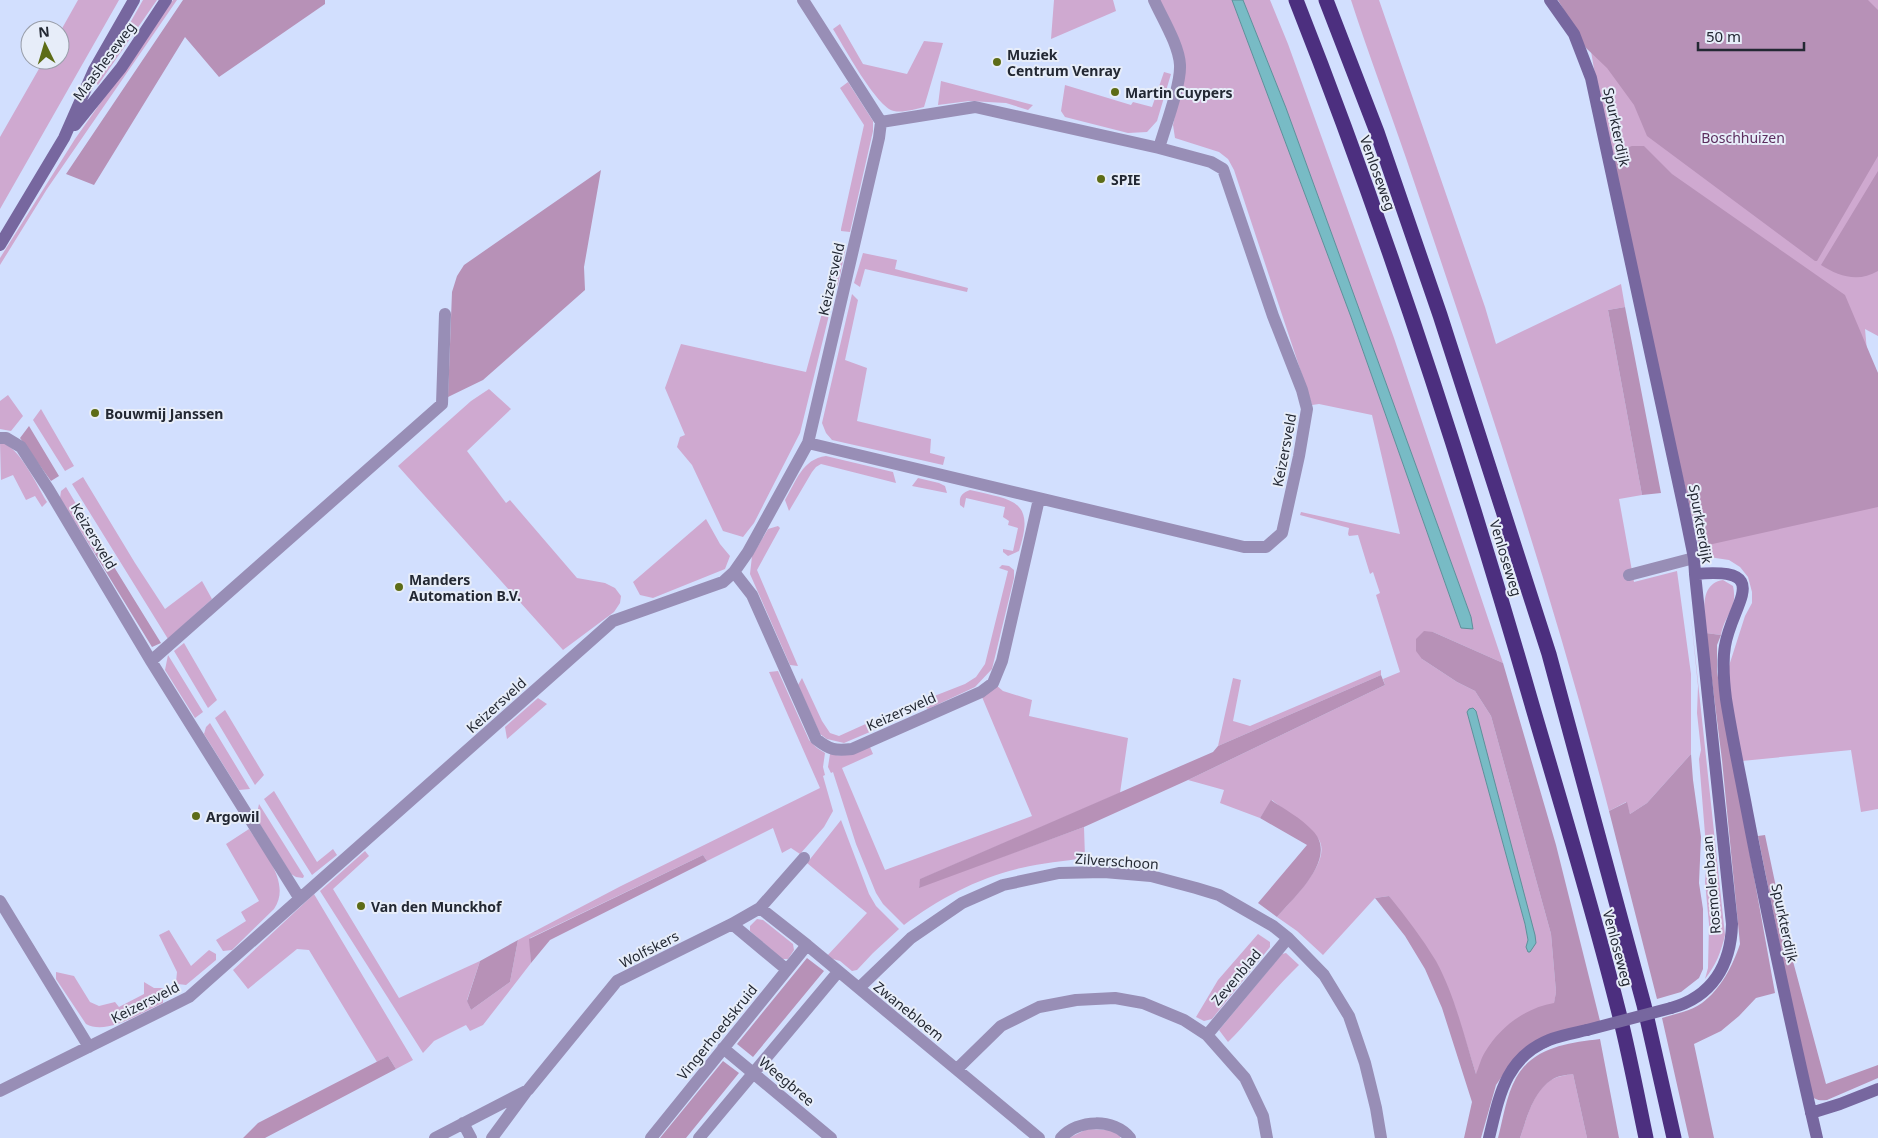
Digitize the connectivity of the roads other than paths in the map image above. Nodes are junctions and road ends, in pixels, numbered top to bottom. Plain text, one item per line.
1 (134, 0) edge
2 (166, 0) edge
3 (803, 0) edge
4 (1154, 0) edge
5 (1296, 0) edge
6 (1326, 0) edge
7 (1550, 0) edge
8 (881, 122) junction
9 (64, 138) junction
10 (1159, 148) junction
11 (0, 245) edge
12 (444, 314) dead end
13 (0, 438) edge
14 (808, 443) junction
15 (1039, 499) junction
16 (1694, 558) junction
17 (734, 572) junction
18 (1695, 574) junction
19 (1629, 575) dead end
20 (151, 661) junction
21 (804, 858) dead end
22 (300, 899) junction
23 (0, 902) edge
24 (760, 908) junction
25 (732, 924) junction
26 (1288, 938) junction
27 (807, 945) junction
28 (786, 969) junction
29 (838, 972) junction
30 (859, 988) junction
31 (1207, 1035) junction
32 (90, 1047) junction
33 (723, 1048) junction
34 (957, 1069) junction
35 (754, 1074) junction
36 (1878, 1089) edge
37 (528, 1090) junction
38 (0, 1091) edge
39 (1811, 1113) junction
40 (463, 1123) junction
41 (436, 1138) edge
42 (471, 1138) edge
43 (492, 1138) edge
44 (651, 1138) edge
45 (699, 1138) edge
46 (831, 1138) edge
47 (1039, 1138) edge
48 (1061, 1138) edge
49 (1130, 1138) edge
50 (1267, 1138) edge
51 (1381, 1138) edge
52 (1489, 1138) edge
53 (1646, 1138) edge
54 (1674, 1138) edge
55 (1817, 1138) edge

1 - 9 street, Maasheseweg
2 - 9 street, Maasheseweg
3 - 8 street
4 - 10 street
5 - 53 highway, Venloseweg
6 - 54 highway, Venloseweg
7 - 16 street, Spurkterdijk
8 - 10 street, Keizersveld
8 - 14 street, Keizersveld
9 - 11 street, Maasheseweg
10 - 15 street, Keizersveld
12 - 20 street
13 - 20 street, Keizersveld
14 - 15 street, Keizersveld
14 - 17 street, Keizersveld
15 - 17 street, Keizersveld
16 - 18 street, Spurkterdijk
16 - 19 street
17 - 22 street, Keizersveld
18 - 39 street, Spurkterdijk
18 - 52 street, Rosmolenbaan, bridge
20 - 22 street, Keizersveld
21 - 24 street, Wolfskers
22 - 32 street, Keizersveld
23 - 32 street
24 - 25 street, Wolfskers
24 - 27 street, Zwanebloem
25 - 28 street
25 - 37 street, Wolfskers
26 - 30 street, Zilverschoon
26 - 31 street, Zevenblad
26 - 51 street, Zilverschoon
27 - 28 street, Vingerhoedskruid
27 - 29 street, Zwanebloem
28 - 33 street, Vingerhoedskruid
29 - 30 street, Zwanebloem
29 - 35 street
30 - 34 street, Zwanebloem
31 - 34 street
31 - 50 street
32 - 38 street, Keizersveld
33 - 35 street, Weegbree
33 - 44 street, Vingerhoedskruid
34 - 47 street, Zwanebloem
35 - 45 street
35 - 46 street, Weegbree
36 - 39 street
37 - 40 street, Wolfskers
37 - 43 street, Wolfskers
39 - 55 street, Spurkterdijk
40 - 41 street, Wolfskers
40 - 42 street
48 - 49 street

